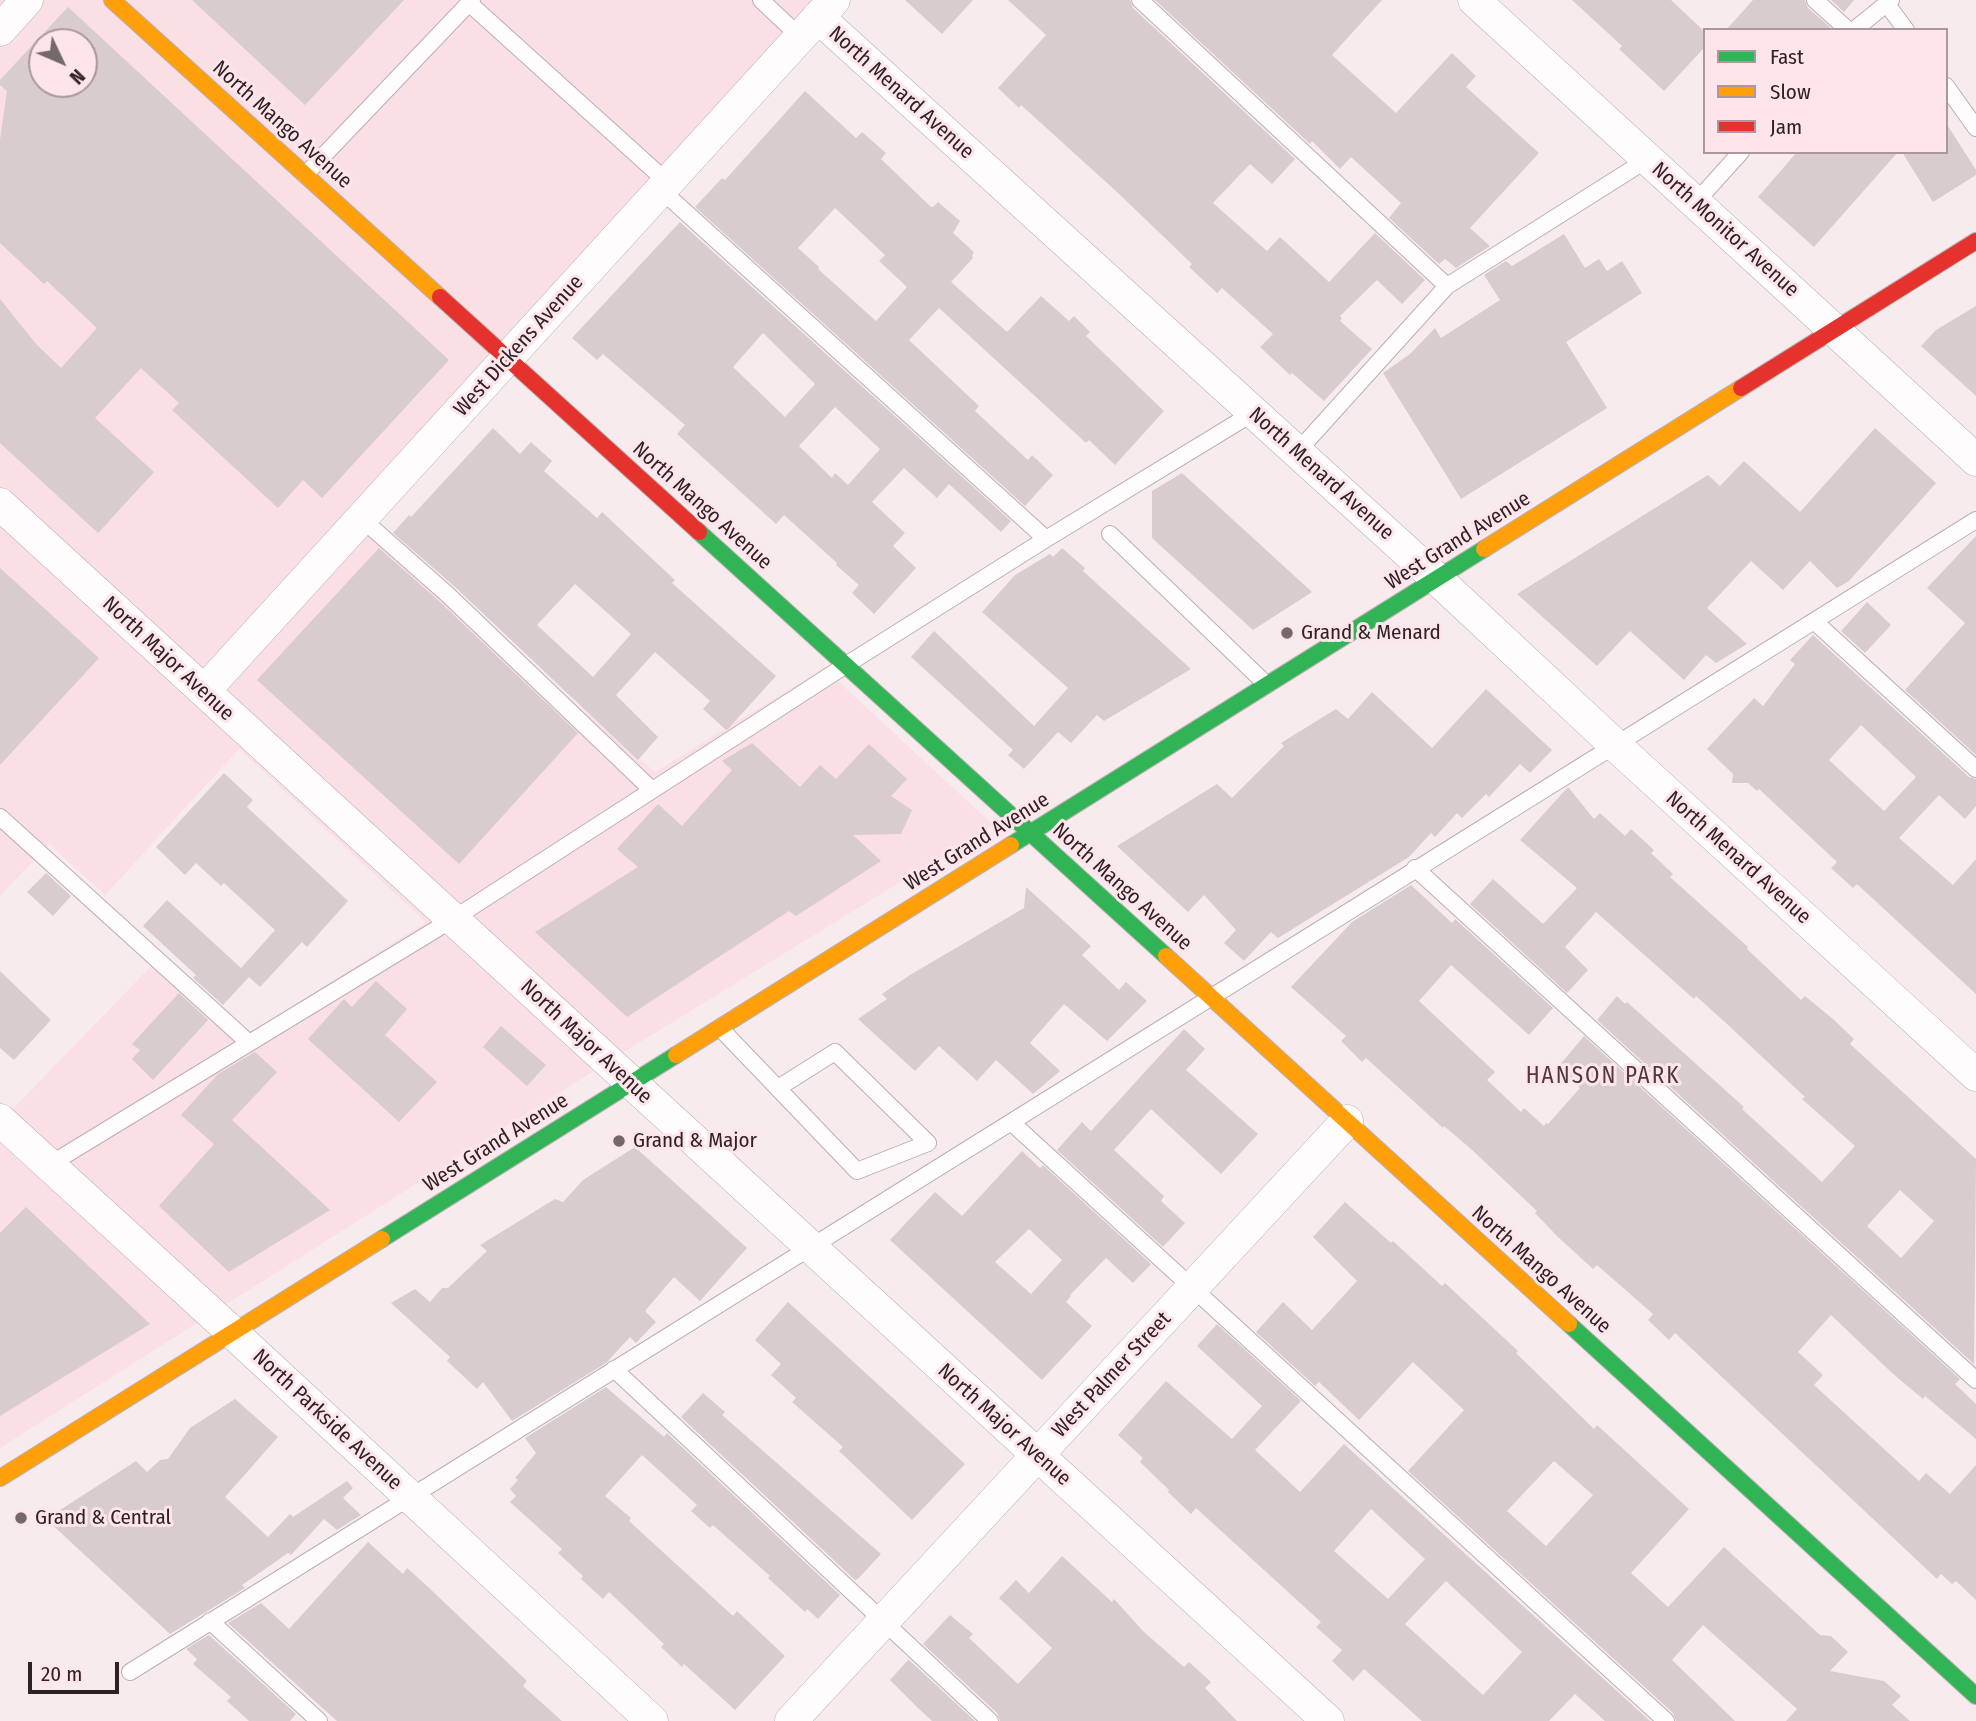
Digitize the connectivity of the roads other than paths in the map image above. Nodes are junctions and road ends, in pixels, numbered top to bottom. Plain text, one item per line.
1 (27, 0) edge
2 (112, 0) edge
3 (761, 0) edge
4 (1140, 0) edge
5 (1474, 0) edge
6 (1815, 0) edge
7 (470, 1) edge
8 (1889, 1) edge
9 (817, 18) edge
10 (1846, 28) edge
11 (1856, 28) edge
12 (1905, 28) edge
13 (0, 30) edge
14 (1948, 89) edge
15 (1976, 128) edge
16 (1739, 154) edge
17 (1648, 159) junction
18 (305, 175) junction
19 (663, 185) junction
20 (1695, 202) junction
21 (1976, 241) edge
22 (1447, 286) junction
23 (1834, 330) junction
24 (508, 358) junction
25 (1254, 413) junction
26 (1297, 452) junction
27 (1976, 460) edge
28 (0, 504) edge
29 (362, 519) junction
30 (1976, 520) edge
31 (1110, 534) dead end
32 (1046, 539) junction
33 (1437, 579) junction
34 (1814, 621) junction
35 (846, 665) junction
36 (1268, 685) junction
37 (204, 691) junction
38 (1615, 746) junction
39 (1976, 769) edge
40 (652, 790) junction
41 (0, 817) edge
42 (1031, 832) junction
43 (1415, 868) junction
44 (453, 919) junction
45 (1211, 997) junction
46 (720, 1028) junction
47 (248, 1042) junction
48 (1976, 1075) edge
49 (631, 1083) junction
50 (778, 1088) junction
51 (0, 1121) edge
52 (1347, 1121) junction
53 (1011, 1122) junction
54 (49, 1165) junction
55 (810, 1248) junction
56 (1192, 1288) junction
57 (233, 1333) junction
58 (614, 1369) junction
59 (1976, 1380) edge
60 (1038, 1455) junction
61 (0, 1478) edge
62 (410, 1496) junction
63 (211, 1621) junction
64 (882, 1622) junction
65 (130, 1672) dead end
66 (1976, 1696) edge
67 (319, 1721) edge
68 (652, 1721) edge
69 (791, 1721) edge
70 (990, 1721) edge
71 (1328, 1721) edge
72 (1666, 1721) edge

1 - 13 street
2 - 18 street, North Mango Avenue
3 - 9 lane
4 - 22 lane
5 - 17 street, North Monitor Avenue
6 - 10 lane
7 - 18 lane
7 - 19 lane
8 - 11 lane
8 - 12 lane
9 - 19 street, West Dickens Avenue
9 - 25 street, North Menard Avenue
14 - 15 lane
16 - 20 lane
17 - 20 street, North Monitor Avenue
17 - 22 lane
18 - 24 street, North Mango Avenue
19 - 24 street, West Dickens Avenue
19 - 32 lane
20 - 23 street, North Monitor Avenue
21 - 23 street, West Grand Avenue
22 - 26 lane
23 - 27 street, North Monitor Avenue
23 - 33 street, West Grand Avenue
24 - 29 street, West Dickens Avenue
24 - 35 street, North Mango Avenue
25 - 26 street, North Menard Avenue
25 - 32 lane
26 - 33 street, North Menard Avenue
28 - 37 street, North Major Avenue
29 - 37 street, West Dickens Avenue
29 - 40 lane
30 - 34 lane
31 - 36 lane
32 - 35 lane
33 - 36 street, West Grand Avenue
33 - 38 street, North Menard Avenue
34 - 38 lane
34 - 39 lane
35 - 40 lane
35 - 42 street, North Mango Avenue
36 - 42 street, West Grand Avenue
37 - 44 street, North Major Avenue
38 - 43 lane
38 - 48 street, North Menard Avenue
40 - 44 lane
41 - 47 lane
42 - 45 street, North Mango Avenue
42 - 46 street, West Grand Avenue
43 - 45 lane
43 - 59 lane
44 - 47 lane
44 - 49 street, North Major Avenue
45 - 52 street, North Mango Avenue
45 - 53 lane
46 - 49 street, West Grand Avenue
46 - 50 lane
47 - 54 lane
49 - 55 street, North Major Avenue
49 - 57 street, West Grand Avenue
50 - 50 lane
51 - 54 street, North Parkside Avenue
52 - 56 street, West Palmer Street
52 - 66 street, North Mango Avenue
53 - 55 lane
53 - 56 lane
54 - 57 street, North Parkside Avenue
55 - 58 lane
55 - 60 street, North Major Avenue
56 - 60 street, West Palmer Street
56 - 72 lane
57 - 61 street, West Grand Avenue
57 - 62 street, North Parkside Avenue
58 - 62 lane
58 - 64 lane
60 - 64 street, West Palmer Street
60 - 71 street, North Major Avenue
62 - 63 lane
62 - 68 street, North Parkside Avenue
63 - 65 lane
63 - 67 lane
64 - 69 street, West Palmer Street
64 - 70 lane

